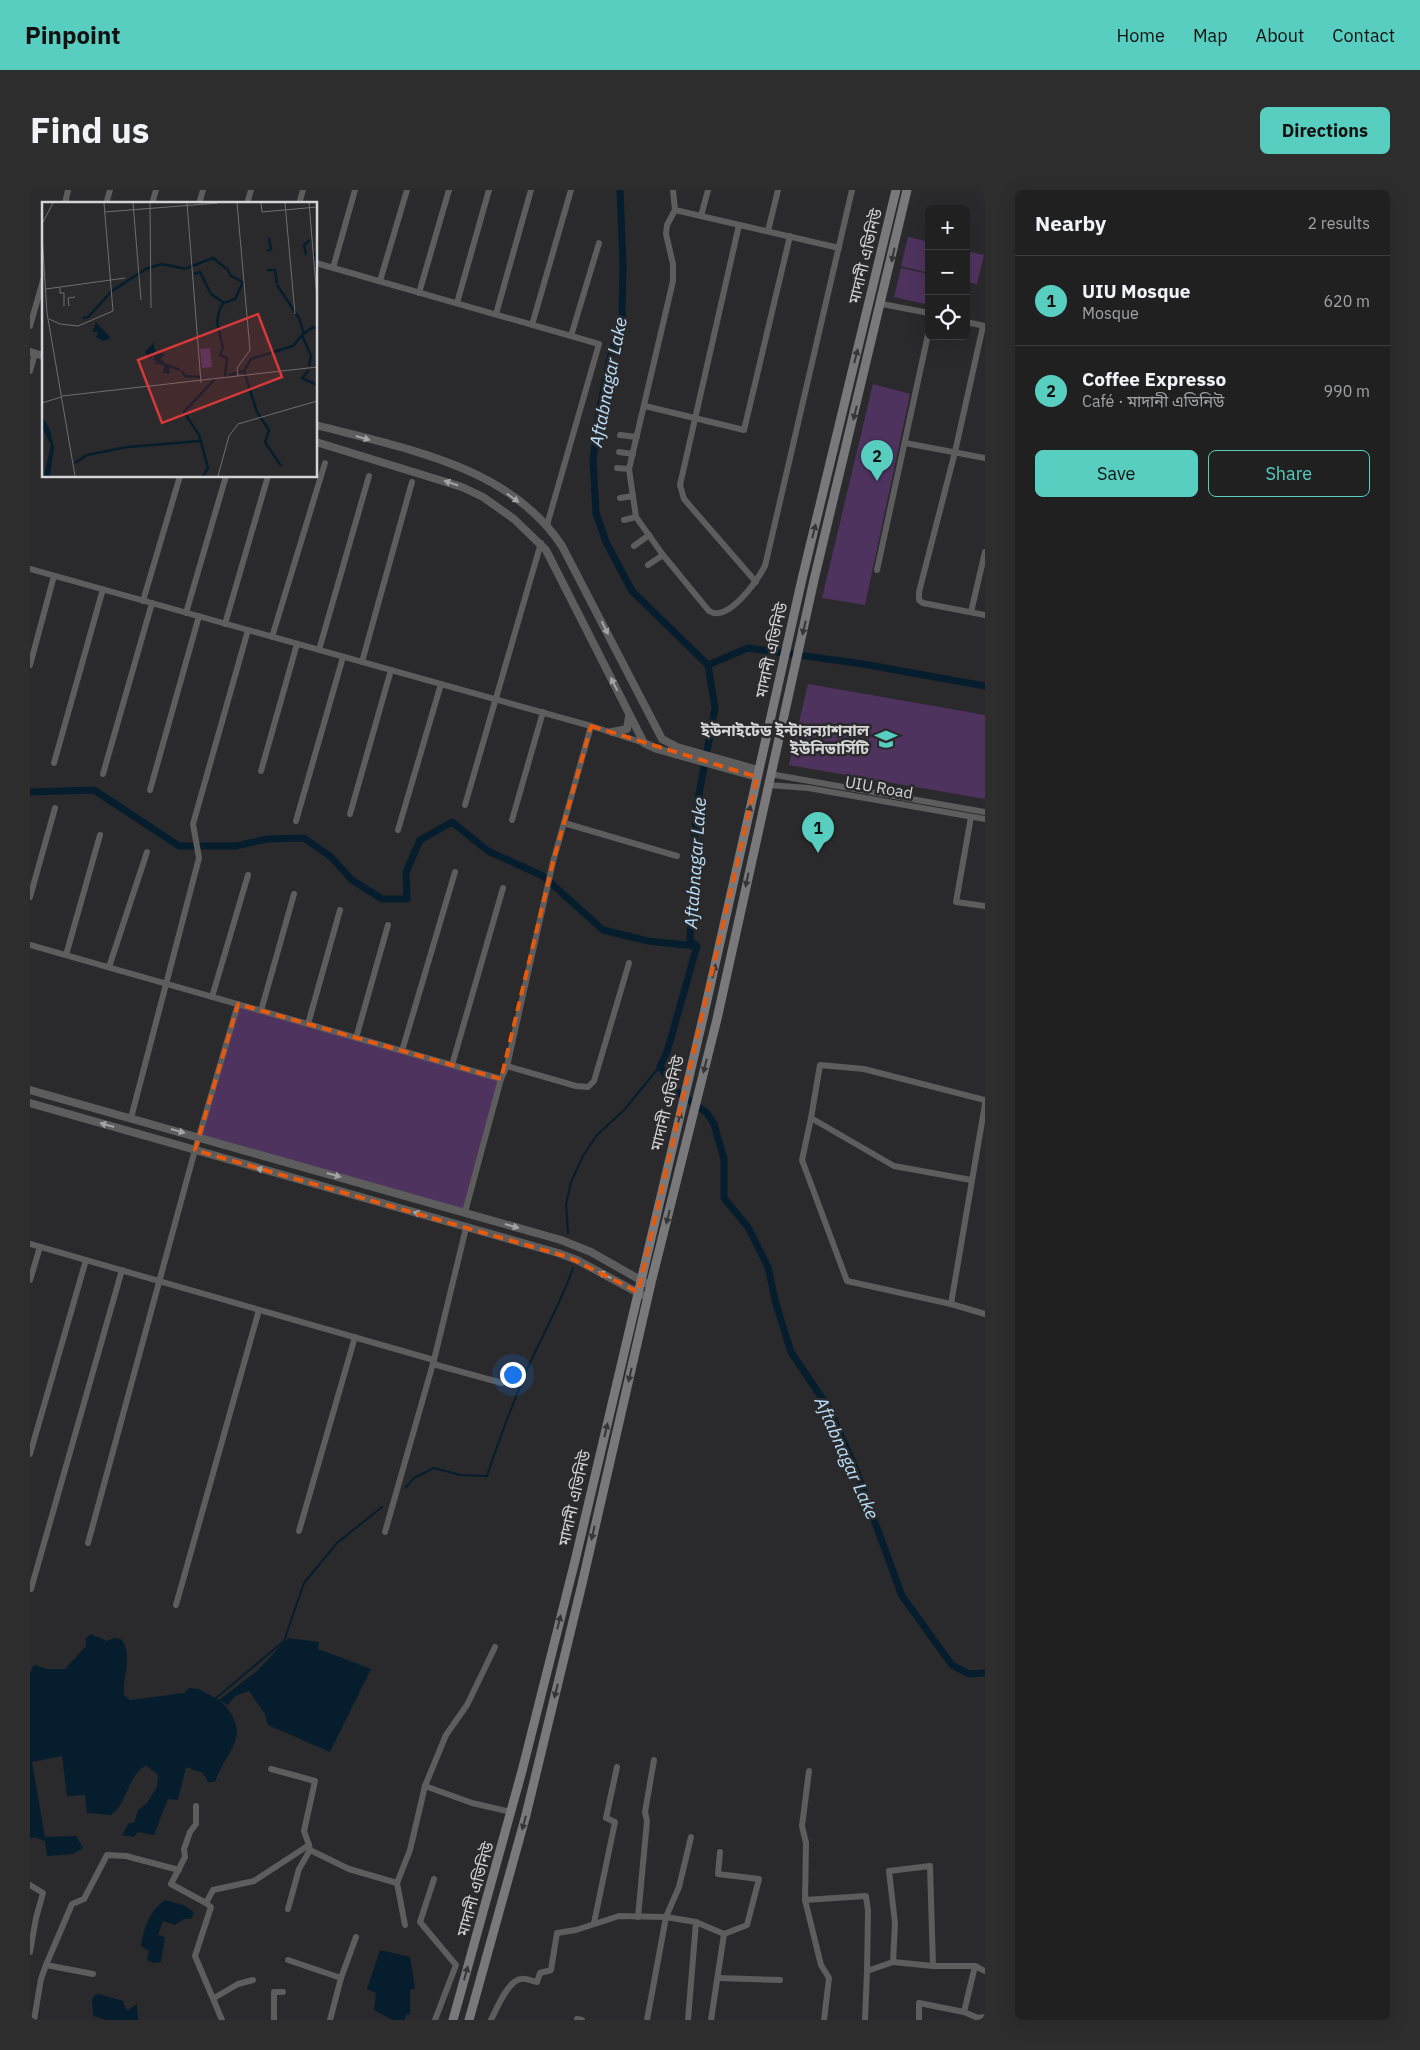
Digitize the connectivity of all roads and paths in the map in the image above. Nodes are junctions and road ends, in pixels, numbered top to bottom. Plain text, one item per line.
1 (355, 190) edge
2 (406, 190) edge
3 (449, 190) edge
4 (489, 190) edge
5 (531, 190) edge
6 (571, 190) edge
7 (673, 190) edge
8 (708, 190) edge
9 (778, 190) edge
10 (852, 190) edge
11 (896, 190) edge
12 (907, 190) edge
13 (675, 210) junction
14 (701, 216) junction
15 (739, 225) junction
16 (887, 227) junction
17 (898, 229) junction
18 (768, 231) junction
19 (790, 236) junction
20 (599, 243) dead end
21 (839, 248) junction
22 (318, 264) edge
23 (333, 268) junction
24 (380, 281) junction
25 (42, 284) edge
26 (419, 292) junction
27 (869, 302) junction
28 (457, 303) junction
29 (882, 304) junction
30 (925, 312) edge
31 (496, 314) junction
32 (970, 323) edge
33 (532, 325) junction
34 (30, 326) edge
35 (984, 326) edge
36 (571, 336) junction
37 (927, 340) edge
38 (32, 353) edge
39 (30, 370) edge
40 (645, 406) junction
41 (695, 417) junction
42 (318, 426) edge
43 (620, 435) dead end
44 (637, 437) junction
45 (318, 443) edge
46 (904, 443) junction
47 (618, 452) dead end
48 (955, 452) junction
49 (633, 454) junction
50 (985, 458) edge
51 (325, 463) dead end
52 (617, 468) dead end
53 (629, 470) junction
54 (369, 476) dead end
55 (179, 478) edge
56 (225, 478) edge
57 (267, 478) edge
58 (412, 482) dead end
59 (633, 496) junction
60 (620, 498) dead end
61 (636, 517) junction
62 (624, 520) dead end
63 (547, 525) junction
64 (649, 536) junction
65 (541, 543) junction
66 (634, 546) dead end
67 (985, 552) edge
68 (663, 555) junction
69 (648, 565) dead end
70 (30, 569) edge
71 (877, 570) dead end
72 (54, 576) junction
73 (756, 582) junction
74 (103, 589) junction
75 (143, 601) junction
76 (152, 603) junction
77 (971, 612) junction
78 (186, 613) junction
79 (985, 615) edge
80 (199, 616) junction
81 (225, 624) junction
82 (248, 630) junction
83 (272, 636) junction
84 (297, 644) junction
85 (319, 650) junction
86 (344, 656) junction
87 (362, 662) junction
88 (30, 665) edge
89 (391, 670) junction
90 (440, 684) junction
91 (495, 699) junction
92 (544, 712) junction
93 (629, 712) junction
94 (591, 726) junction
95 (612, 732) junction
96 (644, 742) junction
97 (677, 751) junction
98 (54, 763) dead end
99 (261, 771) dead end
100 (103, 774) dead end
101 (758, 774) junction
102 (770, 774) junction
103 (768, 785) junction
104 (150, 790) dead end
105 (860, 794) junction
106 (465, 805) dead end
107 (55, 808) dead end
108 (985, 812) edge
109 (350, 814) dead end
110 (971, 817) junction
111 (985, 819) edge
112 (512, 820) dead end
113 (296, 821) dead end
114 (564, 823) junction
115 (398, 830) dead end
116 (100, 835) dead end
117 (147, 852) dead end
118 (677, 856) dead end
119 (455, 872) dead end
120 (248, 875) dead end
121 (503, 888) dead end
122 (294, 894) dead end
123 (30, 897) edge
124 (985, 906) edge
125 (340, 910) dead end
126 (388, 924) dead end
127 (30, 945) edge
128 (66, 955) junction
129 (629, 963) dead end
130 (110, 967) junction
131 (167, 984) junction
132 (212, 996) junction
133 (238, 1004) junction
134 (261, 1011) junction
135 (308, 1024) junction
136 (356, 1038) junction
137 (402, 1051) junction
138 (452, 1065) junction
139 (507, 1066) junction
140 (501, 1079) junction
141 (30, 1090) edge
142 (684, 1098) junction
143 (696, 1101) junction
144 (985, 1102) edge
145 (30, 1103) edge
146 (132, 1118) junction
147 (811, 1118) junction
148 (200, 1137) junction
149 (195, 1150) junction
150 (971, 1180) junction
151 (465, 1212) junction
152 (466, 1228) junction
153 (30, 1244) edge
154 (40, 1247) junction
155 (86, 1260) junction
156 (122, 1270) junction
157 (641, 1279) junction
158 (30, 1280) edge
159 (160, 1281) junction
160 (651, 1286) junction
161 (638, 1292) junction
162 (648, 1298) junction
163 (950, 1304) junction
164 (259, 1310) junction
165 (985, 1314) edge
166 (355, 1338) junction
167 (434, 1362) junction
168 (502, 1383) dead end
169 (30, 1454) edge
170 (599, 1460) junction
171 (610, 1463) junction
172 (299, 1532) dead end
173 (385, 1532) dead end
174 (88, 1543) dead end
175 (30, 1589) edge
176 (176, 1604) dead end
177 (495, 1647) dead end
178 (654, 1760) dead end
179 (617, 1767) dead end
180 (271, 1770) dead end
181 (809, 1771) dead end
182 (425, 1786) junction
183 (515, 1796) junction
184 (530, 1800) junction
185 (196, 1806) dead end
186 (511, 1812) junction
187 (691, 1837) dead end
188 (310, 1848) junction
189 (720, 1852) dead end
190 (179, 1870) junction
191 (434, 1879) dead end
192 (396, 1883) junction
193 (30, 1885) edge
194 (806, 1900) junction
195 (206, 1903) junction
196 (288, 1909) dead end
197 (638, 1917) junction
198 (666, 1917) junction
199 (594, 1922) junction
200 (696, 1922) junction
201 (405, 1925) dead end
202 (724, 1934) junction
203 (356, 1937) dead end
204 (30, 1952) edge
205 (288, 1960) dead end
206 (892, 1962) junction
207 (46, 1965) junction
208 (933, 1966) junction
209 (975, 1966) junction
210 (867, 1971) junction
211 (985, 1971) edge
212 (93, 1974) dead end
213 (341, 1978) junction
214 (718, 1978) junction
215 (254, 1980) dead end
216 (780, 1980) dead end
217 (283, 1992) dead end
218 (214, 1998) junction
219 (964, 2012) junction
220 (985, 2017) edge
221 (34, 2020) edge
222 (222, 2020) edge
223 (274, 2020) edge
224 (330, 2020) edge
225 (435, 2020) edge
226 (453, 2020) edge
227 (469, 2020) edge
228 (491, 2020) edge
229 (647, 2020) edge
230 (688, 2020) edge
231 (711, 2020) edge
232 (824, 2020) edge
233 (865, 2020) edge
234 (919, 2020) edge

1 - 23 street
2 - 24 street
3 - 26 street
4 - 28 street
5 - 31 street
6 - 33 street
7 - 13 street
8 - 14 street
9 - 18 street
10 - 21 street
11 - 16 main road, মাদানী এভিনিউ
12 - 17 main road, মাদানী এভিনিউ
13 - 14 street
13 - 40 street
14 - 15 street
15 - 18 street
15 - 41 street
16 - 17 main road
16 - 27 main road, মাদানী এভিনিউ
17 -> 29 main road, মাদানী এভিনিউ
18 - 19 street
19 - 21 street
19 - 41 street
20 - 36 street
21 - 73 street
22 - 23 street
23 - 24 street
24 - 26 street
25 - 34 street
26 - 28 street
27 - 29 main road
101 -> 27 main road, মাদানী এভিনিউ
28 - 31 street
29 - 30 street
29 -> 102 main road, মাদানী এভিনিউ
31 - 33 street
32 - 35 street
33 - 36 street
35 - 48 street
36 - 63 street
37 - 46 street
38 - 39 street
40 - 41 street
40 - 44 street
41 - 73 street
42 -> 63 street
43 - 44 street
44 - 49 street
65 -> 45 street
46 - 48 street
46 - 71 street
47 - 49 street
48 - 50 street
48 - 77 street
49 - 53 street
51 - 83 street
52 - 53 street
53 - 59 street
54 - 85 street
55 - 75 street
56 - 78 street
57 - 81 street
58 - 87 street
59 - 60 street
59 - 61 street
61 - 62 street
61 - 64 street
63 - 65 street
63 -> 97 street
64 - 66 street
64 - 68 street
65 - 91 street
93 -> 65 street
67 - 77 street
68 - 69 street
68 - 73 street
70 - 72 street
72 - 74 street
72 - 88 street
74 - 75 street
74 - 98 street
75 - 76 street
76 - 78 street
76 - 100 street
77 - 79 street
78 - 80 street
80 - 81 street
80 - 104 street
81 - 82 street
82 - 83 street
82 - 131 street
83 - 84 street
84 - 85 street
84 - 99 street
85 - 86 street
86 - 87 street
86 - 113 street
87 - 89 street
89 - 90 street
89 - 109 street
90 - 91 street
90 - 115 street
91 - 92 street
91 - 106 street
92 - 94 street
92 - 112 street
93 - 95 street
93 - 96 street
94 - 95 street
94 - 114 street
95 - 96 street
96 - 97 street
97 - 101 street
142 -> 101 main road, মাদানী এভিনিউ
102 - 103 main road, মাদানী এভিনিউ
102 - 105 street, UIU Road
103 - 105 street, UIU Road
103 -> 143 main road, মাদানী এভিনিউ
105 - 108 street, UIU Road
105 - 110 street, UIU Road
107 - 123 street
110 - 111 street, UIU Road
110 - 124 street
114 - 118 street
114 - 139 street
116 - 128 street
117 - 130 street
119 - 137 street
120 - 132 street
121 - 138 street
122 - 134 street
125 - 135 street
126 - 136 street
127 - 128 street
128 - 130 street
129 - 139 street
130 - 131 street
131 - 132 street
131 - 146 street
132 - 133 street
133 - 134 street
133 - 148 street
134 - 135 street
135 - 136 street
136 - 137 street
137 - 138 street
138 - 140 street
139 - 140 street
140 - 151 street
141 - 146 street
142 - 143 main road
157 -> 142 main road, মাদানী এভিনিউ
143 -> 160 main road, মাদানী এভিনিউ
144 - 147 street
144 - 150 street
149 -> 145 street
146 -> 148 street
147 - 150 street
147 - 163 street
148 - 149 street
148 -> 151 street
152 -> 149 street
149 - 159 street
150 - 163 street
151 - 152 street
151 -> 157 street
161 -> 152 street
152 - 167 street
153 - 154 street
154 - 155 street
154 - 158 street
155 - 156 street
155 - 169 street
156 - 159 street
156 - 175 street
157 - 160 street
157 - 161 main road, মাদানী এভিনিউ
159 - 164 street
159 - 174 street
160 - 162 main road, মাদানী এভিনিউ
161 - 162 street
170 -> 161 main road, মাদানী এভিনিউ
162 -> 171 main road, মাদানী এভিনিউ
163 - 165 street
164 - 166 street
164 - 176 street
166 - 167 street
166 - 172 street
167 - 168 street
167 - 173 street
170 - 171 main road
183 -> 170 main road, মাদানী এভিনিউ
171 -> 184 main road, মাদানী এভিনিউ
177 - 182 street
178 - 197 street
179 - 199 street
180 - 188 street
181 - 194 street
182 - 186 street
182 - 192 street
183 - 184 main road
183 - 186 main road, মাদানী এভিনিউ
184 -> 227 main road, মাদানী এভিনিউ
185 - 190 street
226 -> 186 main road, মাদানী এভিনিউ
187 - 198 street
188 - 192 street
188 - 195 street
188 - 196 street
189 - 202 street
190 - 195 street
190 - 207 street
191 - 225 street
192 - 201 street
193 - 204 street
194 - 210 street
194 - 232 street
195 - 218 street
197 - 198 street
197 - 199 street
198 - 200 street
198 - 229 street
199 - 228 street
200 - 202 street
200 - 230 street
202 - 214 street
203 - 213 street
205 - 213 street
206 - 208 street
206 - 208 street
206 - 210 street
207 - 212 street
207 - 221 street
208 - 209 street
209 - 211 street
209 - 219 street
210 - 233 street
213 - 224 street
214 - 216 street
214 - 231 street
215 - 218 street
217 - 223 street
218 - 222 street
219 - 220 street
219 - 234 street

